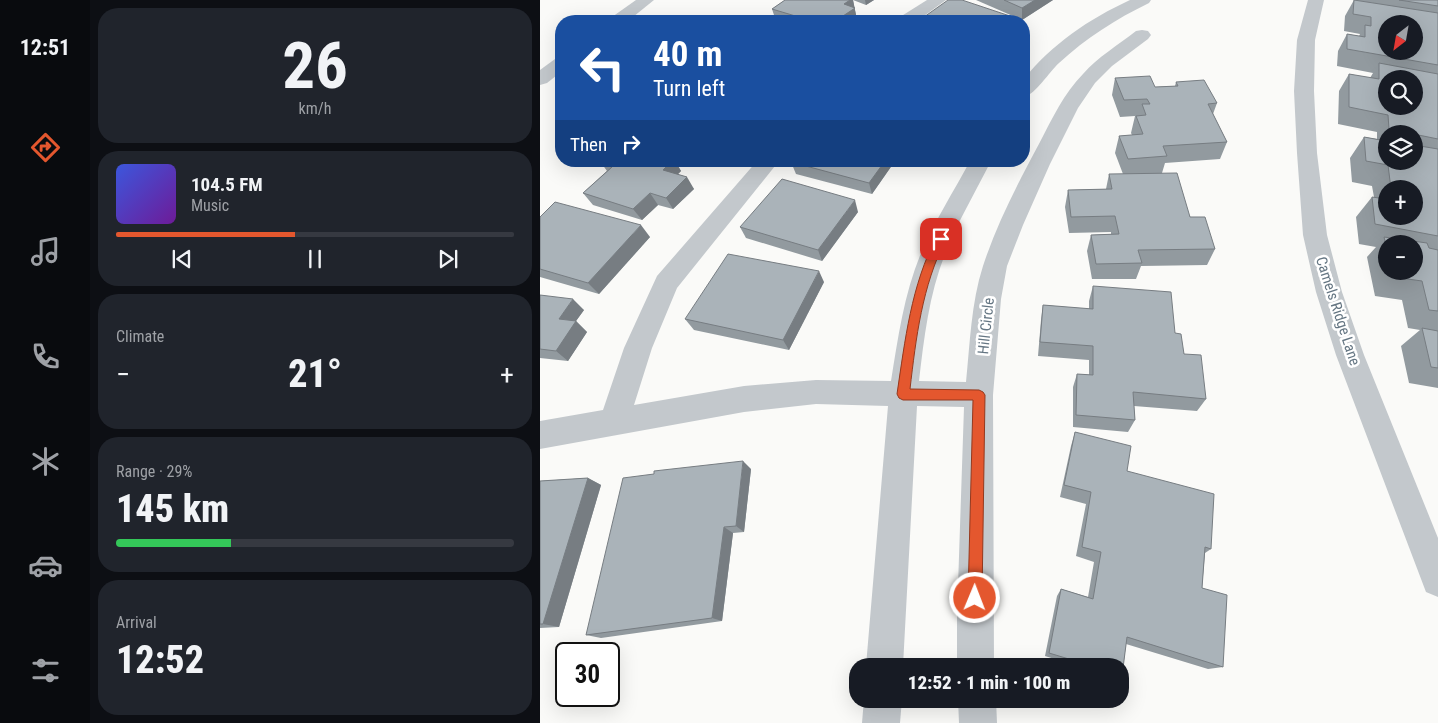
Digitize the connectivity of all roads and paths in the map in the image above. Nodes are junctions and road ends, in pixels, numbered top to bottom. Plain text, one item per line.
1 (646, 0) edge
2 (938, 0) edge
3 (1143, 0) edge
4 (1316, 0) edge
5 (626, 15) edge
6 (915, 15) edge
7 (1142, 35) dead end
8 (555, 68) edge
9 (540, 79) edge
10 (1030, 84) edge
11 (764, 167) edge
12 (978, 167) edge
13 (903, 394) junction
14 (979, 395) junction
15 (614, 422) junction
16 (540, 435) edge
17 (1438, 580) edge
18 (886, 658) edge
19 (976, 658) edge
20 (882, 708) edge
21 (977, 708) edge
22 (881, 723) edge
23 (978, 723) edge

1 - 5 street
2 - 6 street
3 - 10 street
4 - 17 street, Camels Ridge Lane
7 - 14 street, Hill Circle
8 - 9 street
11 - 15 street
12 - 13 street
13 - 14 street
13 - 15 street
13 - 18 street
14 - 19 street, Hill Circle
15 - 16 street
20 - 22 street
21 - 23 street

